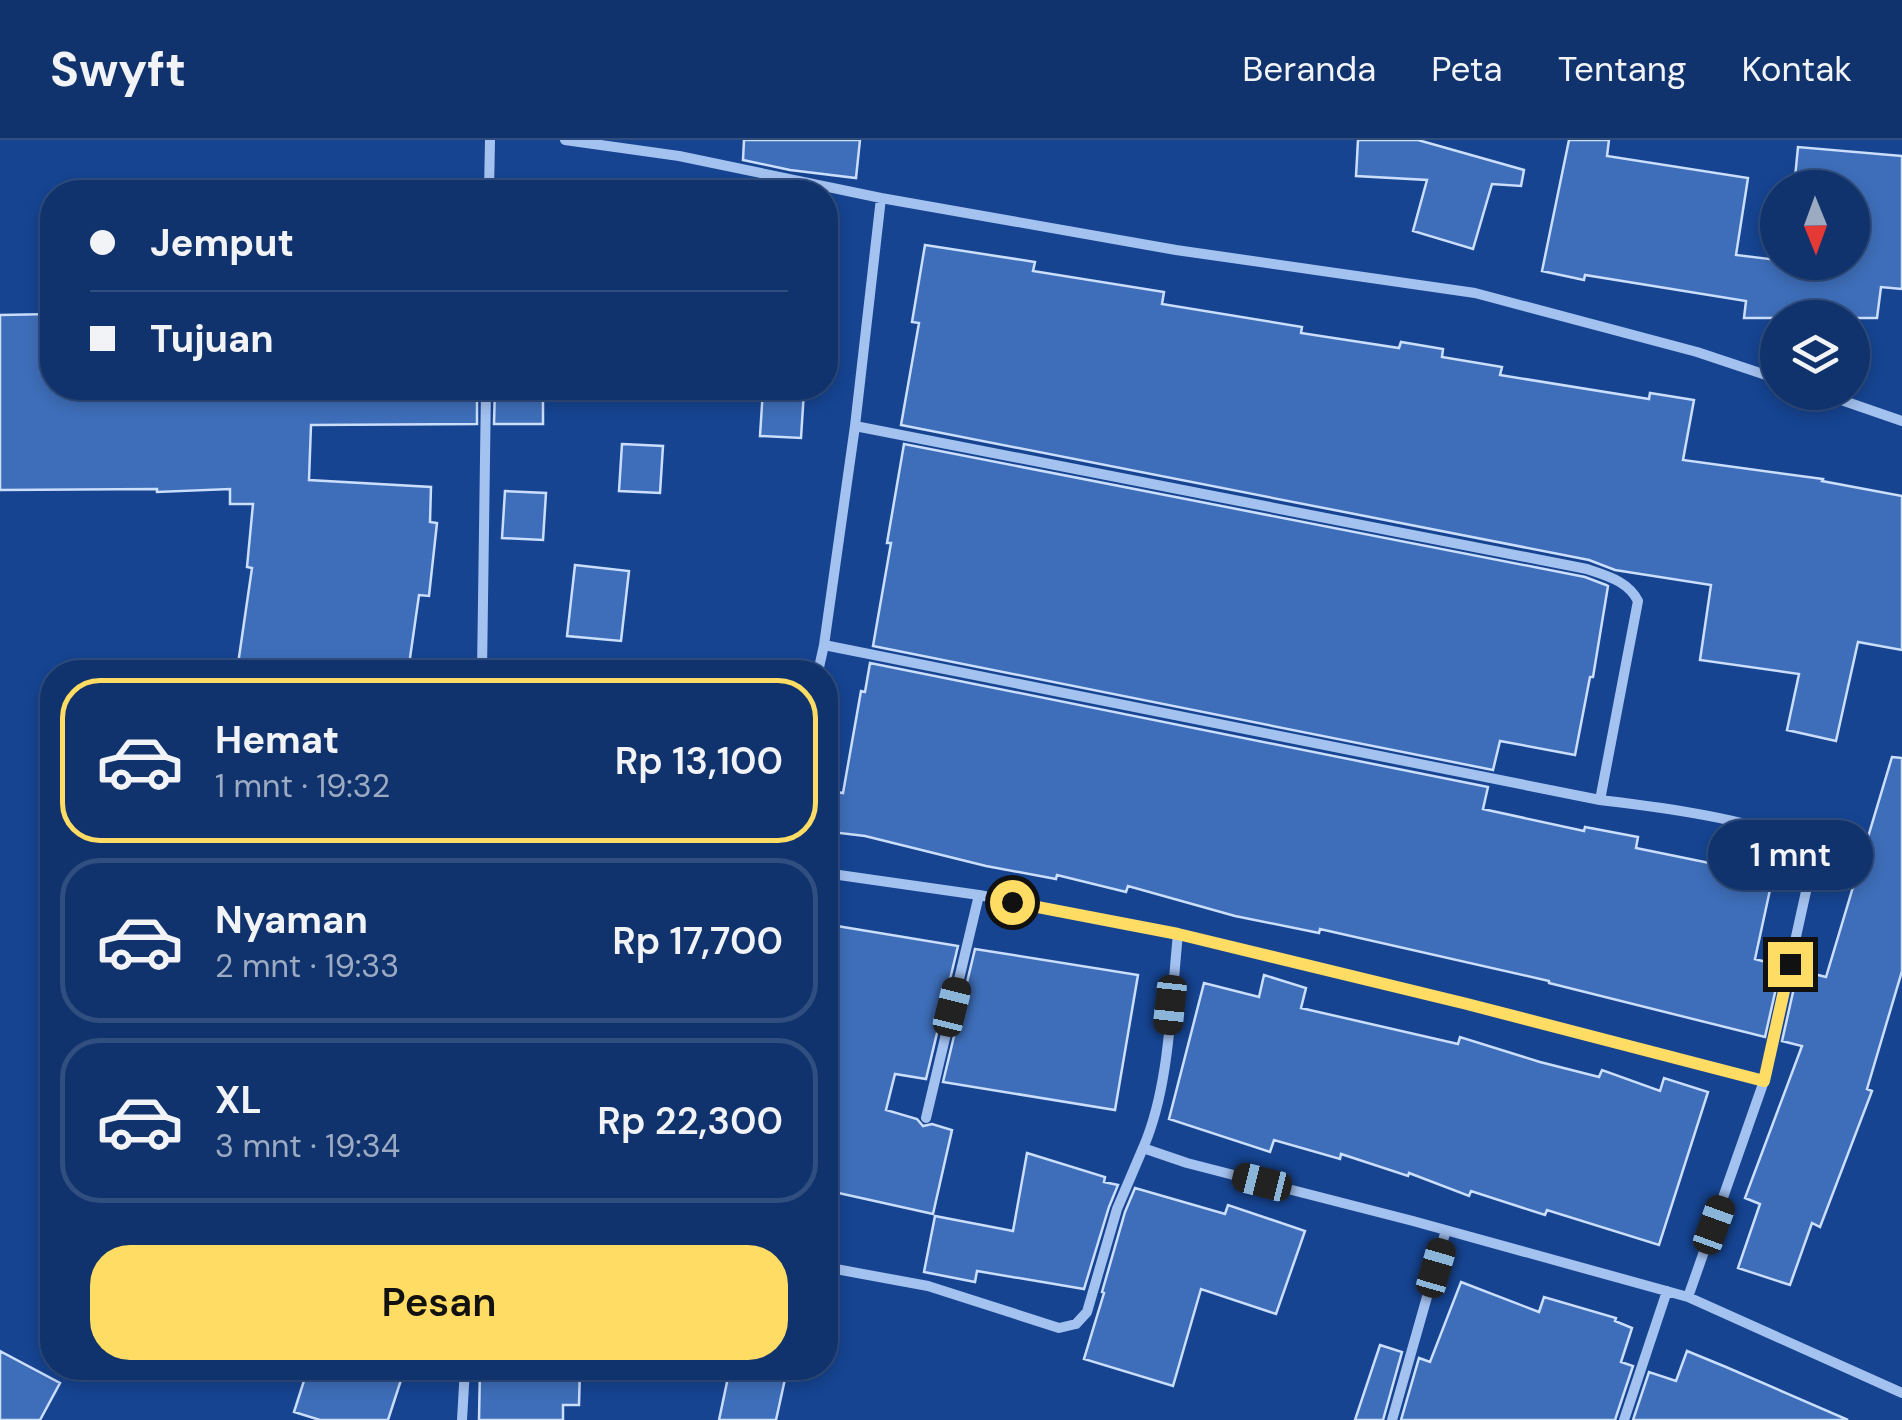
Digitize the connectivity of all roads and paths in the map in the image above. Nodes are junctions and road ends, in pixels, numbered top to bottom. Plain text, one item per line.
1 (490, 140) edge
2 (565, 140) edge
3 (489, 180) edge
4 (794, 180) edge
5 (838, 189) edge
6 (881, 198) junction
7 (1760, 373) edge
8 (486, 400) edge
9 (1870, 410) edge
10 (1902, 421) edge
11 (856, 426) junction
12 (824, 646) junction
13 (482, 660) edge
14 (821, 660) edge
15 (1600, 800) junction
16 (838, 875) edge
17 (979, 895) junction
18 (1178, 934) junction
19 (1764, 1081) junction
20 (926, 1118) dead end
21 (1143, 1148) junction
22 (1446, 1230) junction
23 (838, 1269) edge
24 (1667, 1291) junction
25 (1688, 1296) junction
26 (464, 1380) edge
27 (1902, 1393) edge
28 (462, 1420) edge
29 (1392, 1420) edge
30 (1624, 1420) edge

1 - 3 street
2 - 4 street
5 - 6 street
6 - 7 street
6 - 11 street
8 - 13 street
9 - 10 street
11 - 12 street
11 - 15 street
12 - 14 street
12 - 15 street
15 - 19 street
16 - 17 street
17 - 18 street
17 - 20 street
18 - 19 street
18 - 21 street
19 - 25 street
21 - 22 street
21 - 23 street
22 - 24 street
22 - 29 street
24 - 25 street
24 - 30 street
25 - 27 street
26 - 28 street

